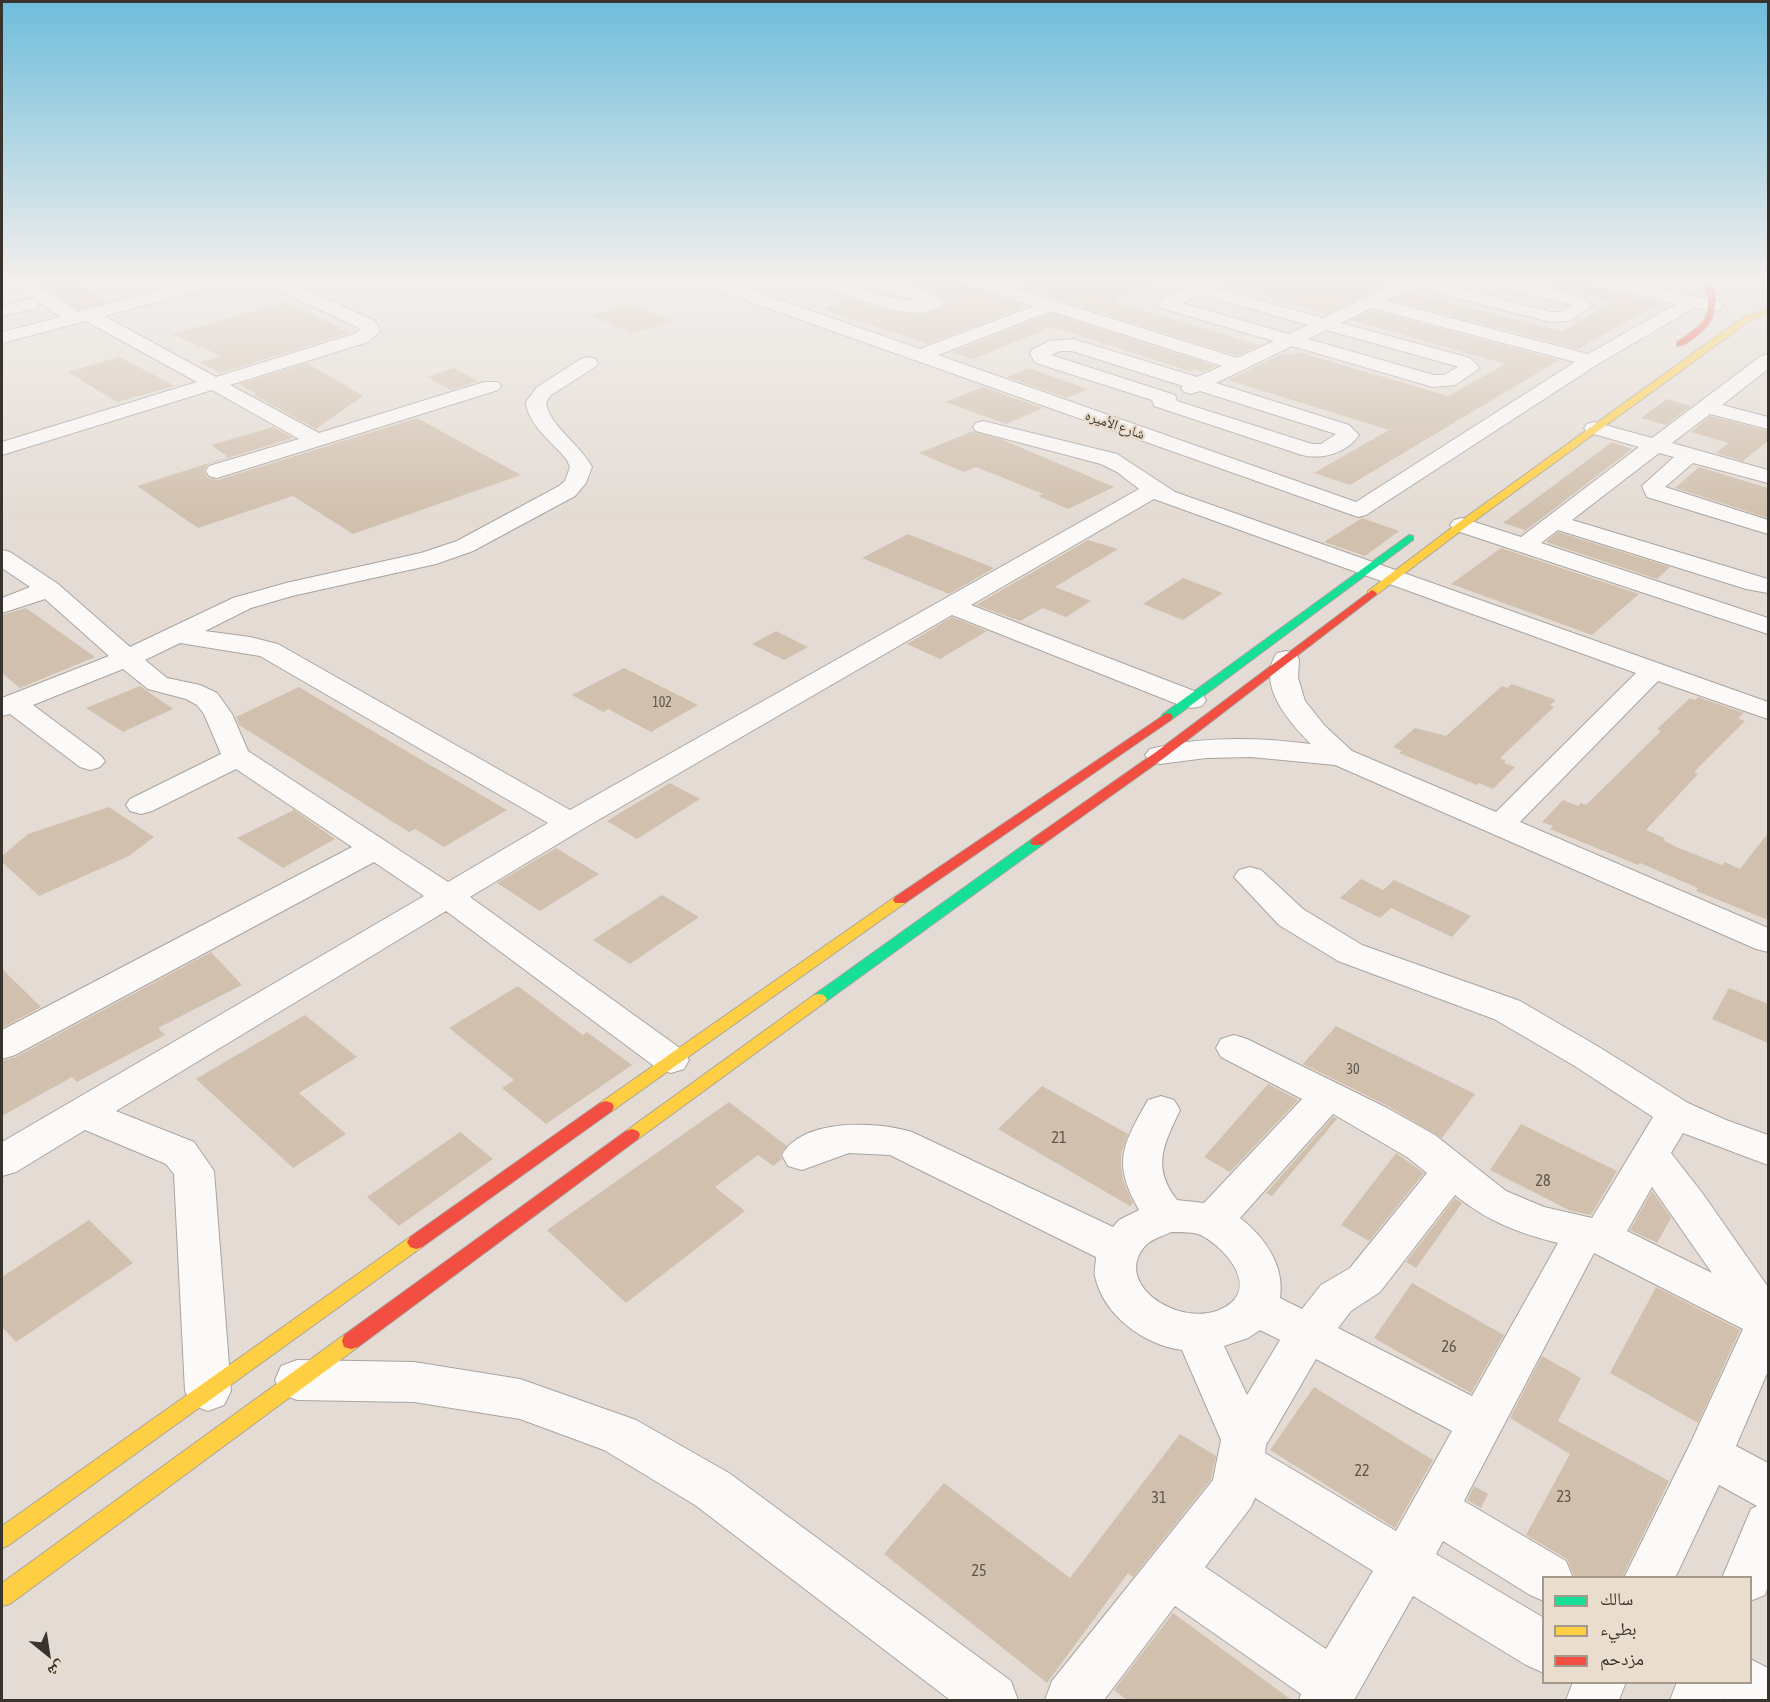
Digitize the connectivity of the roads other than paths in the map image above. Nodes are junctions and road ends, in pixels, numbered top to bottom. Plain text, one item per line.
1 (160, 358) edge
2 (294, 358) edge
3 (926, 358) edge
4 (1043, 358) edge
5 (1117, 358) edge
6 (1218, 358) edge
7 (1252, 358) edge
8 (1353, 358) edge
9 (1450, 358) edge
10 (1585, 358) edge
11 (1594, 358) edge
12 (1692, 358) edge
13 (1591, 360) junction
14 (1768, 360) edge
15 (588, 363) dead end
16 (1239, 365) junction
17 (1167, 374) junction
18 (1745, 377) junction
19 (213, 383) junction
20 (1198, 384) junction
21 (1768, 384) edge
22 (491, 386) dead end
23 (1136, 389) junction
24 (1230, 394) junction
25 (1165, 401) junction
26 (1706, 407) junction
27 (1192, 413) junction
28 (1768, 423) edge
29 (1115, 424) junction
30 (1599, 425) junction
31 (983, 426) dead end
32 (317, 440) junction
33 (1661, 442) junction
34 (2, 449) edge
35 (1689, 455) junction
36 (1768, 467) edge
37 (217, 471) dead end
38 (1768, 477) edge
39 (1154, 490) junction
40 (1555, 522) junction
41 (1462, 525) junction
42 (1425, 527) dead end
43 (1768, 527) edge
44 (1523, 546) junction
45 (2, 556) edge
46 (1367, 568) junction
47 (1393, 578) junction
48 (1768, 586) edge
49 (49, 589) junction
50 (2, 606) edge
51 (951, 606) junction
52 (1768, 626) edge
53 (175, 634) junction
54 (128, 658) junction
55 (1286, 659) junction
56 (1654, 670) junction
57 (1192, 700) junction
58 (8, 706) edge
59 (1768, 711) edge
60 (1160, 755) junction
61 (238, 757) junction
62 (1342, 757) junction
63 (90, 761) dead end
64 (141, 806) dead end
65 (570, 823) junction
66 (1500, 825) junction
67 (375, 848) junction
68 (1250, 877) dead end
69 (447, 896) junction
70 (919, 905) junction
71 (1768, 941) edge
72 (2, 1046) edge
73 (1234, 1048) dead end
74 (671, 1060) junction
75 (1328, 1095) junction
76 (1161, 1110) dead end
77 (82, 1113) junction
78 (1675, 1113) junction
79 (1768, 1150) edge
80 (1650, 1154) junction
81 (802, 1155) dead end
82 (2, 1161) edge
83 (1451, 1171) junction
84 (1166, 1216) junction
85 (1212, 1222) junction
86 (1594, 1235) junction
87 (1118, 1249) junction
88 (1255, 1306) junction
89 (1768, 1321) edge
90 (1197, 1334) junction
91 (1308, 1334) junction
92 (297, 1380) junction
93 (208, 1391) junction
94 (1481, 1423) junction
95 (1243, 1452) junction
96 (1709, 1455) junction
97 (1768, 1488) edge
98 (1434, 1509) junction
99 (1768, 1525) edge
100 (2, 1538) edge
101 (1405, 1563) junction
102 (1170, 1573) junction
103 (1545, 1576) edge
104 (1650, 1576) edge
105 (1748, 1576) edge
106 (2, 1596) edge
107 (1542, 1646) edge
108 (1600, 1684) edge
109 (1703, 1684) edge
110 (1745, 1684) edge
111 (1329, 1693) edge
112 (1768, 1699) edge
113 (992, 1701) edge
114 (1071, 1701) edge
115 (1592, 1701) edge
116 (1696, 1701) edge

1 - 19 street
2 - 19 street
3 - 29 street, شارع الأميره
4 - 23 street
5 - 17 street
6 - 16 street
7 - 16 street
8 - 9 street
10 - 13 street
11 - 13 street
12 - 30 street
13 - 29 street, شارع الأميره
14 - 18 street
15 - 53 street
16 - 20 street
17 - 20 street
17 - 23 street
18 - 21 street
18 - 26 street
19 - 32 street
19 - 34 street
20 - 24 street
20 - 25 street
22 - 32 street
23 - 25 street
24 - 27 street
24 - 27 street
25 - 27 street
25 - 29 street
26 - 28 street
26 - 33 street
30 - 33 street
30 - 41 street
31 - 39 street
32 - 37 street
33 - 35 street
33 - 36 street
33 - 40 street
35 - 38 street
35 - 43 street
39 - 46 street
39 - 51 street
40 - 44 street
40 - 48 street
41 - 44 street
41 - 47 street
42 - 46 street
44 - 52 street
45 - 49 street
46 - 47 street
46 - 57 street
47 - 55 street
47 - 56 street
49 - 50 street
49 - 54 street
51 - 57 street
51 - 65 street
53 - 54 street
53 - 65 street
54 - 58 street
54 - 61 street
55 - 60 street
55 - 62 street
56 - 59 street
56 - 66 street
57 - 70 street
58 - 63 street
60 - 62 street
60 - 70 street
61 - 64 street
61 - 67 street
62 - 66 street
65 - 69 street
66 - 71 street
67 - 69 street
67 - 72 street
68 - 78 street
69 - 74 street
69 - 77 street
70 - 74 street
70 - 92 street
73 - 75 street
74 - 93 street
75 - 83 street
75 - 85 street
76 - 84 street
77 - 82 street
77 - 93 street
78 - 79 street
78 - 80 street
80 - 86 street
80 - 89 street
81 - 87 street
83 - 86 street
83 - 91 street
84 - 85 street
84 - 87 street
85 - 88 street
86 - 89 street
86 - 94 street
87 - 90 street
88 - 90 street
88 - 91 street
89 - 96 street
90 - 95 street
91 - 94 street
91 - 95 street
92 - 106 street
92 - 113 street
93 - 100 street
94 - 98 street
95 - 101 street
95 - 102 street
96 - 97 street
96 - 104 street
98 - 101 street
98 - 103 street
99 - 105 street
101 - 107 street
101 - 111 street
102 - 111 street
102 - 114 street
108 - 115 street
109 - 116 street
110 - 112 street

